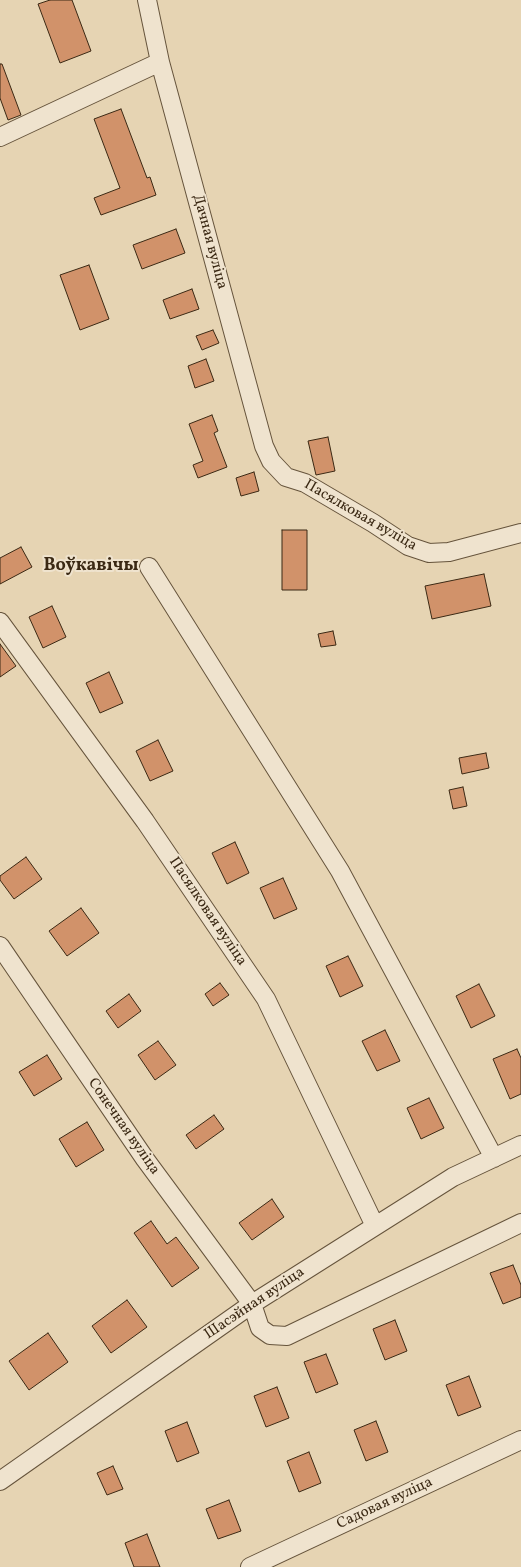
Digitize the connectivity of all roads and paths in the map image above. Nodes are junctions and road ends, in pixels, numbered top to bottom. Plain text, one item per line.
1 (147, 0) edge
2 (160, 62) junction
3 (0, 137) edge
4 (286, 477) joint
5 (521, 533) edge
6 (150, 567) dead end
7 (0, 622) edge
8 (0, 946) edge
9 (521, 1145) edge
10 (494, 1158) junction
11 (521, 1223) edge
12 (375, 1226) junction
13 (252, 1304) junction
14 (521, 1440) edge
15 (0, 1480) edge
16 (250, 1567) edge

1 - 2 street, Дачная вуліца
2 - 3 street
2 - 4 street, Дачная вуліца
4 - 5 street, Пасялковая вуліца
6 - 10 street
7 - 12 street, Пасялковая вуліца
8 - 13 street, Сонечная вуліца
9 - 10 street, Шасэйная вуліца
10 - 12 street, Шасэйная вуліца
11 - 13 street, Сонечная вуліца
12 - 13 street, Шасэйная вуліца
13 - 15 street, Шасэйная вуліца
14 - 16 street, Садовая вуліца

